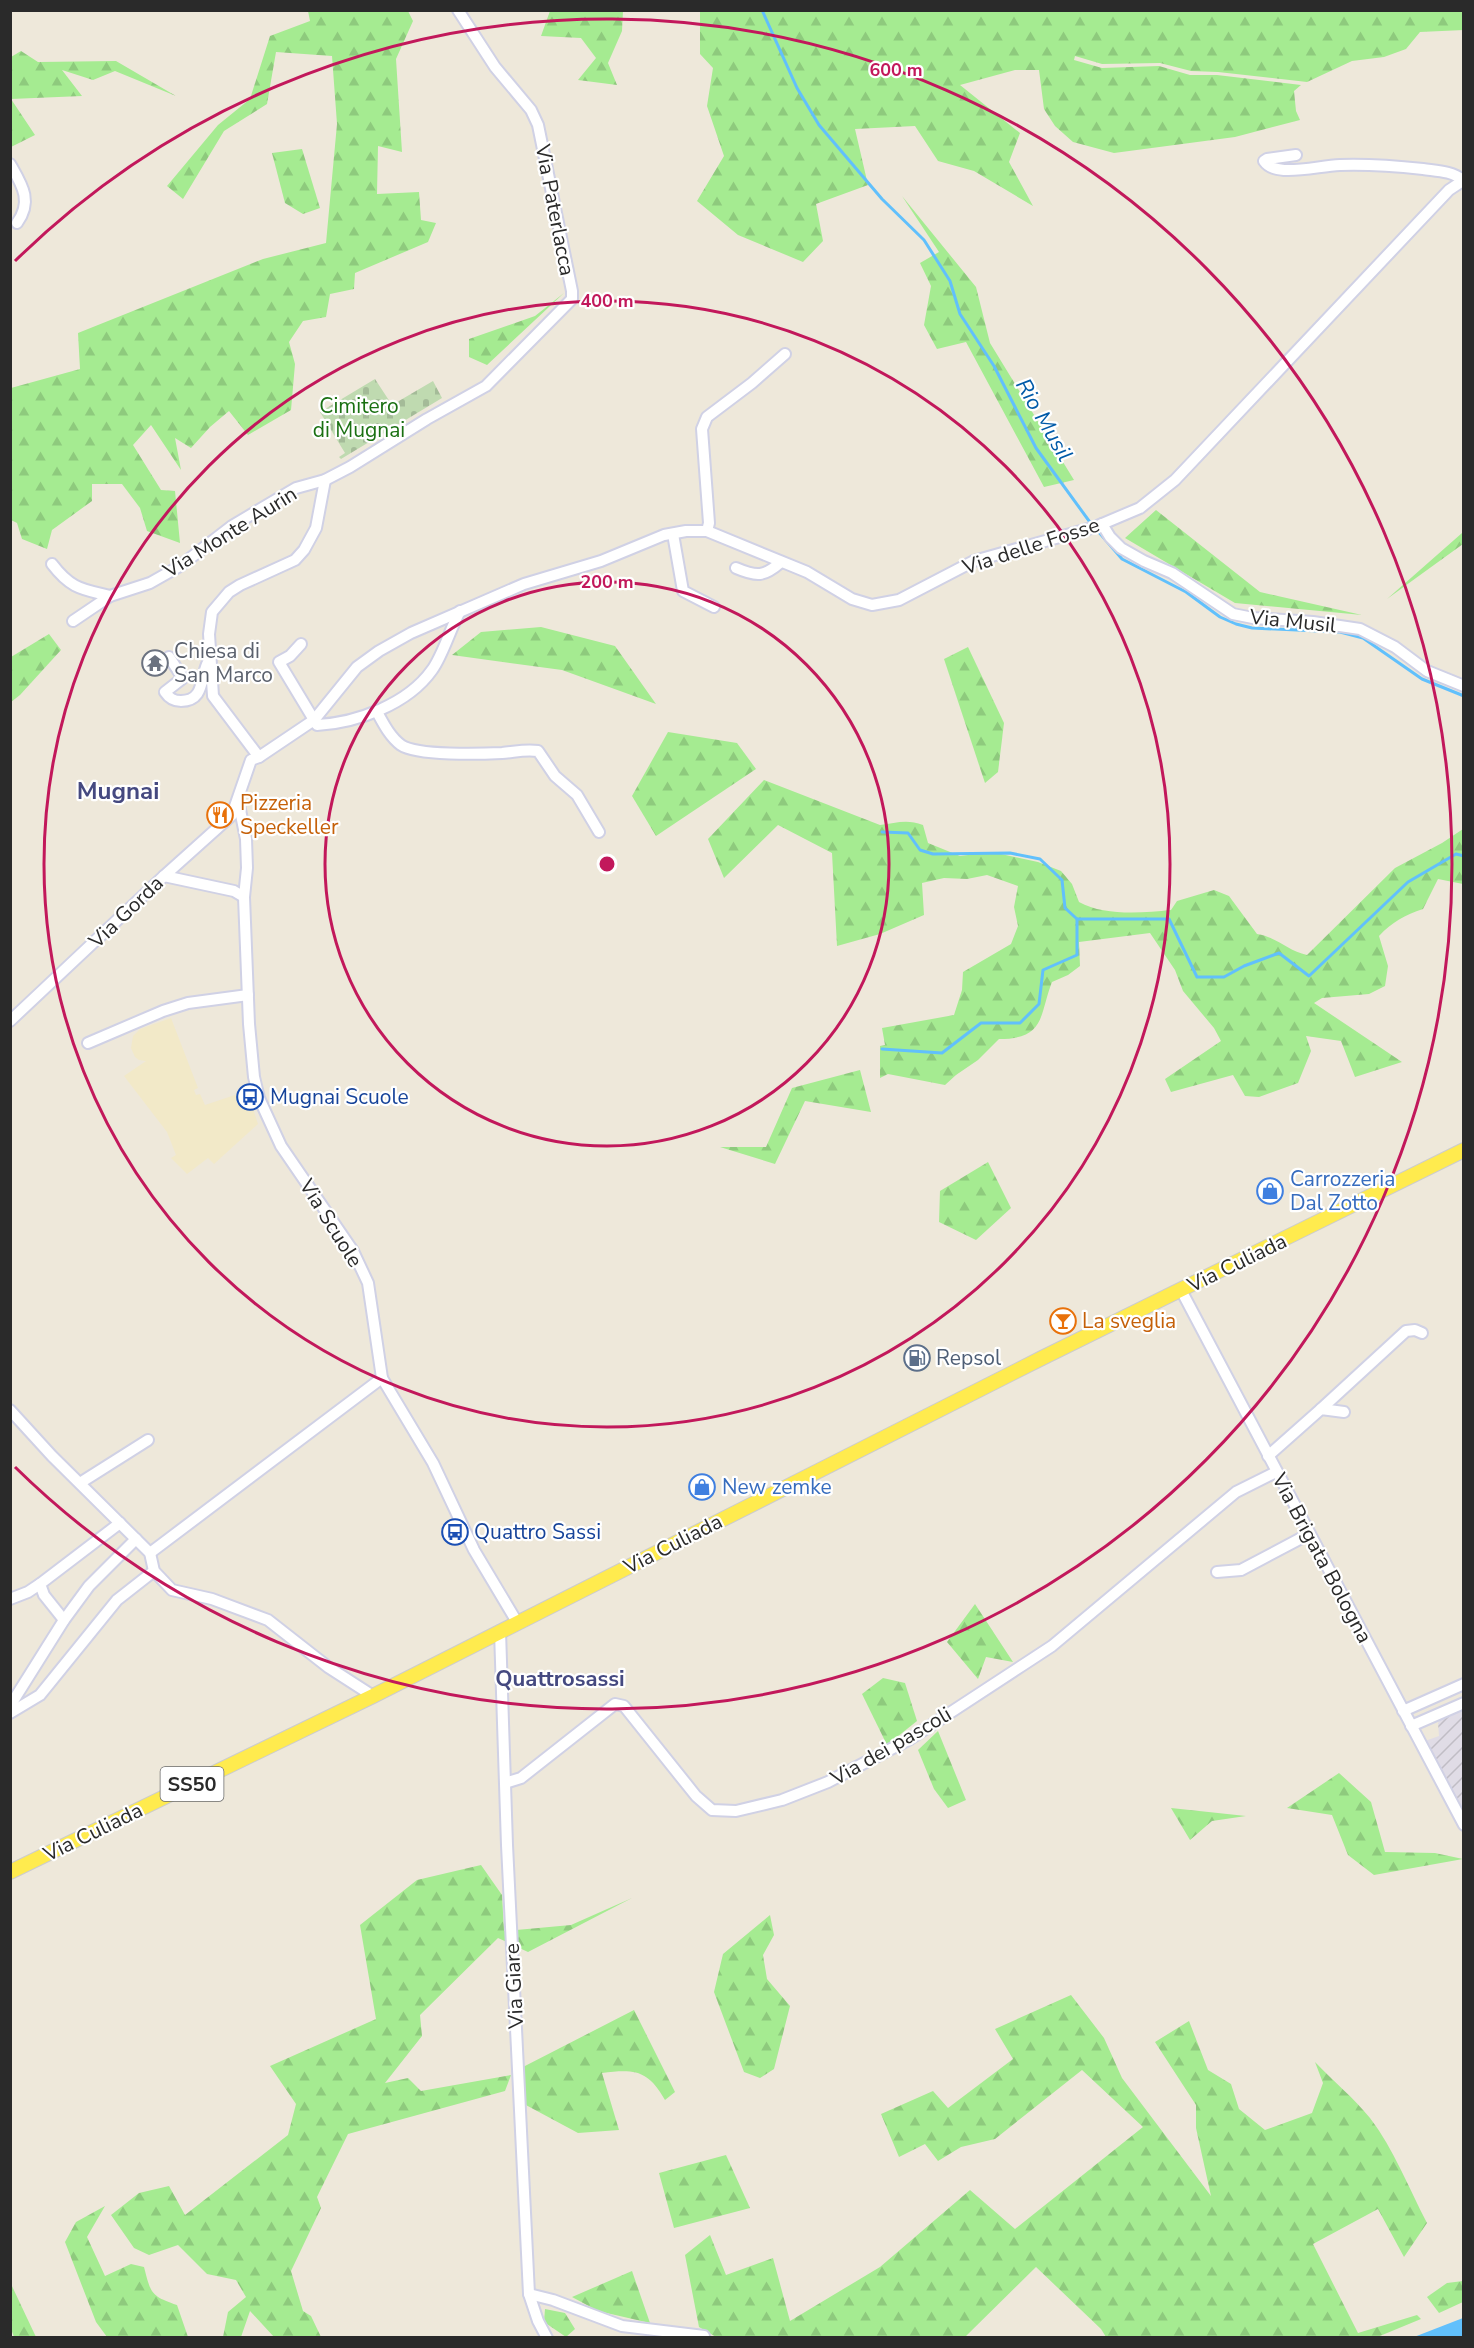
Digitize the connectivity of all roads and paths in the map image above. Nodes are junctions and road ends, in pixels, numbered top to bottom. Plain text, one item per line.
1 (459, 10) edge
2 (1296, 155) dead end
3 (10, 164) edge
4 (1463, 180) edge
5 (17, 223) dead end
6 (785, 354) dead end
7 (474, 394) joint
8 (324, 480) junction
9 (1102, 524) junction
10 (707, 531) junction
11 (673, 534) junction
12 (781, 562) junction
13 (52, 564) dead end
14 (736, 568) dead end
15 (110, 596) junction
16 (714, 607) dead end
17 (460, 611) junction
18 (73, 621) dead end
19 (301, 644) dead end
20 (169, 657) dead end
21 (210, 660) junction
22 (1464, 686) edge
23 (377, 712) junction
24 (314, 720) junction
25 (259, 757) junction
26 (238, 800) junction
27 (599, 832) dead end
28 (164, 876) junction
29 (244, 897) junction
30 (248, 995) junction
31 (10, 1021) edge
32 (88, 1043) dead end
33 (1464, 1150) edge
34 (1181, 1290) junction
35 (1422, 1333) dead end
36 (382, 1378) junction
37 (1321, 1409) junction
38 (1344, 1412) dead end
39 (13, 1416) edge
40 (148, 1440) dead end
41 (1268, 1456) junction
42 (1276, 1472) junction
43 (80, 1484) junction
44 (120, 1523) junction
45 (1309, 1534) junction
46 (136, 1539) junction
47 (150, 1553) junction
48 (154, 1571) junction
49 (1217, 1572) dead end
50 (40, 1584) junction
51 (10, 1599) edge
52 (64, 1620) junction
53 (517, 1622) junction
54 (500, 1631) junction
55 (1464, 1684) edge
56 (373, 1696) junction
57 (1464, 1702) edge
58 (10, 1706) edge
59 (1403, 1711) junction
60 (10, 1713) edge
61 (1411, 1726) junction
62 (505, 1784) junction
63 (1464, 1825) edge
64 (10, 1872) edge
65 (529, 2294) junction
66 (704, 2336) dead end
67 (547, 2337) edge

1 - 7 street, Via Paterlacca
2 - 4 street
3 - 5 street
4 - 9 street, Via delle Fosse
6 - 10 street
7 - 8 street, Via Monte Aurin
8 - 15 street, Via Monte Aurin
8 - 21 street
9 - 12 street, Via delle Fosse
9 - 22 street, Via Musil
10 - 11 street, Via delle Fosse
10 - 12 street, Via delle Fosse
11 - 16 street
11 - 17 street, Via delle Fosse
12 - 14 street
13 - 15 street
15 - 18 street, Via Monte Aurin
17 - 23 street
17 - 24 street, Via delle Fosse
19 - 24 street
20 - 21 street
21 - 25 street
23 - 24 street
23 - 27 street
24 - 25 street, Via delle Fosse
25 - 26 street
26 - 28 street, Via Gorda
26 - 29 street, Via Scuole
28 - 29 street
28 - 31 street, Via Gorda
29 - 30 street, Via Scuole
30 - 32 street
30 - 36 street, Via Scuole
33 - 34 main road, Via Culiada / SS50
34 - 41 street, Via Brigata Bologna
34 - 53 main road, Via Culiada / SS50
35 - 37 street
36 - 47 street
36 - 53 street, Via Scuole
37 - 38 street
37 - 41 street
39 - 43 street
40 - 43 street
41 - 42 street, Via Brigata Bologna
42 - 45 street, Via Brigata Bologna
42 - 62 street, Via dei pascoli
43 - 44 street
44 - 46 street
44 - 50 street
45 - 49 street
45 - 59 street, Via Brigata Bologna
46 - 47 street
46 - 52 street
47 - 48 street
48 - 56 street
48 - 60 street
50 - 51 street
50 - 52 street
52 - 58 street
53 - 54 main road, Via Culiada / SS50
54 - 56 main road, Via Culiada / SS50
54 - 62 street, Via Giare
55 - 59 street
56 - 64 main road, Via Culiada / SS50
57 - 61 street
59 - 61 street, Via Brigata Bologna
61 - 63 street, Via Brigata Bologna
62 - 65 street, Via Giare
65 - 66 street
65 - 67 street, Via Giare

